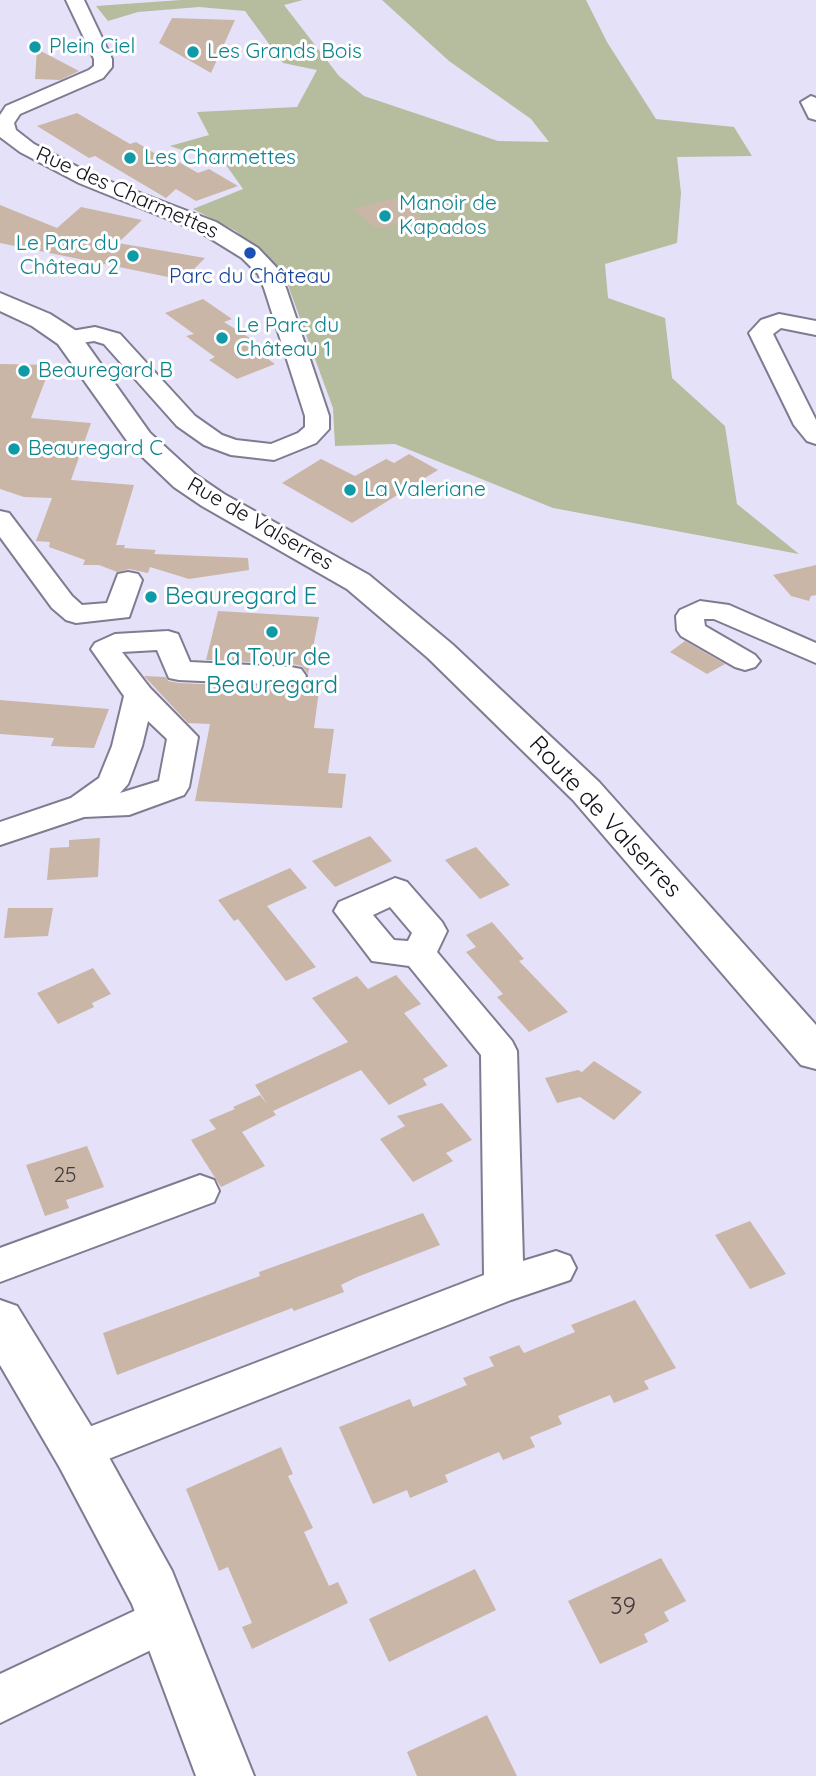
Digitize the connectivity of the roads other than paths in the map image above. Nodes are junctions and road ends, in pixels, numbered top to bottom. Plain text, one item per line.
1 (75, 0) edge
2 (0, 301) edge
3 (816, 328) edge
4 (68, 338) junction
5 (816, 436) edge
6 (0, 519) edge
7 (128, 580) dead end
8 (378, 597) joint
9 (816, 654) edge
10 (745, 661) dead end
11 (291, 676) dead end
12 (139, 695) junction
13 (82, 807) junction
14 (0, 834) edge
15 (419, 954) dead end
16 (816, 1053) edge
17 (200, 1191) dead end
18 (0, 1265) edge
19 (556, 1268) dead end
20 (504, 1285) junction
21 (0, 1321) edge
22 (78, 1451) junction
23 (166, 1619) junction
24 (0, 1699) edge
25 (225, 1776) edge

1 - 4 street, Rue des Charmettes
2 - 4 street, Rue de Valserres
3 - 5 street
4 - 8 street, Rue de Valserres
6 - 7 street
8 - 16 street, Route de Valserres
9 - 10 street
11 - 12 street
12 - 13 street
12 - 13 street
13 - 14 street
15 - 20 street
17 - 18 street
19 - 20 street
20 - 22 street
21 - 22 street
22 - 23 street
23 - 24 street
23 - 25 street

